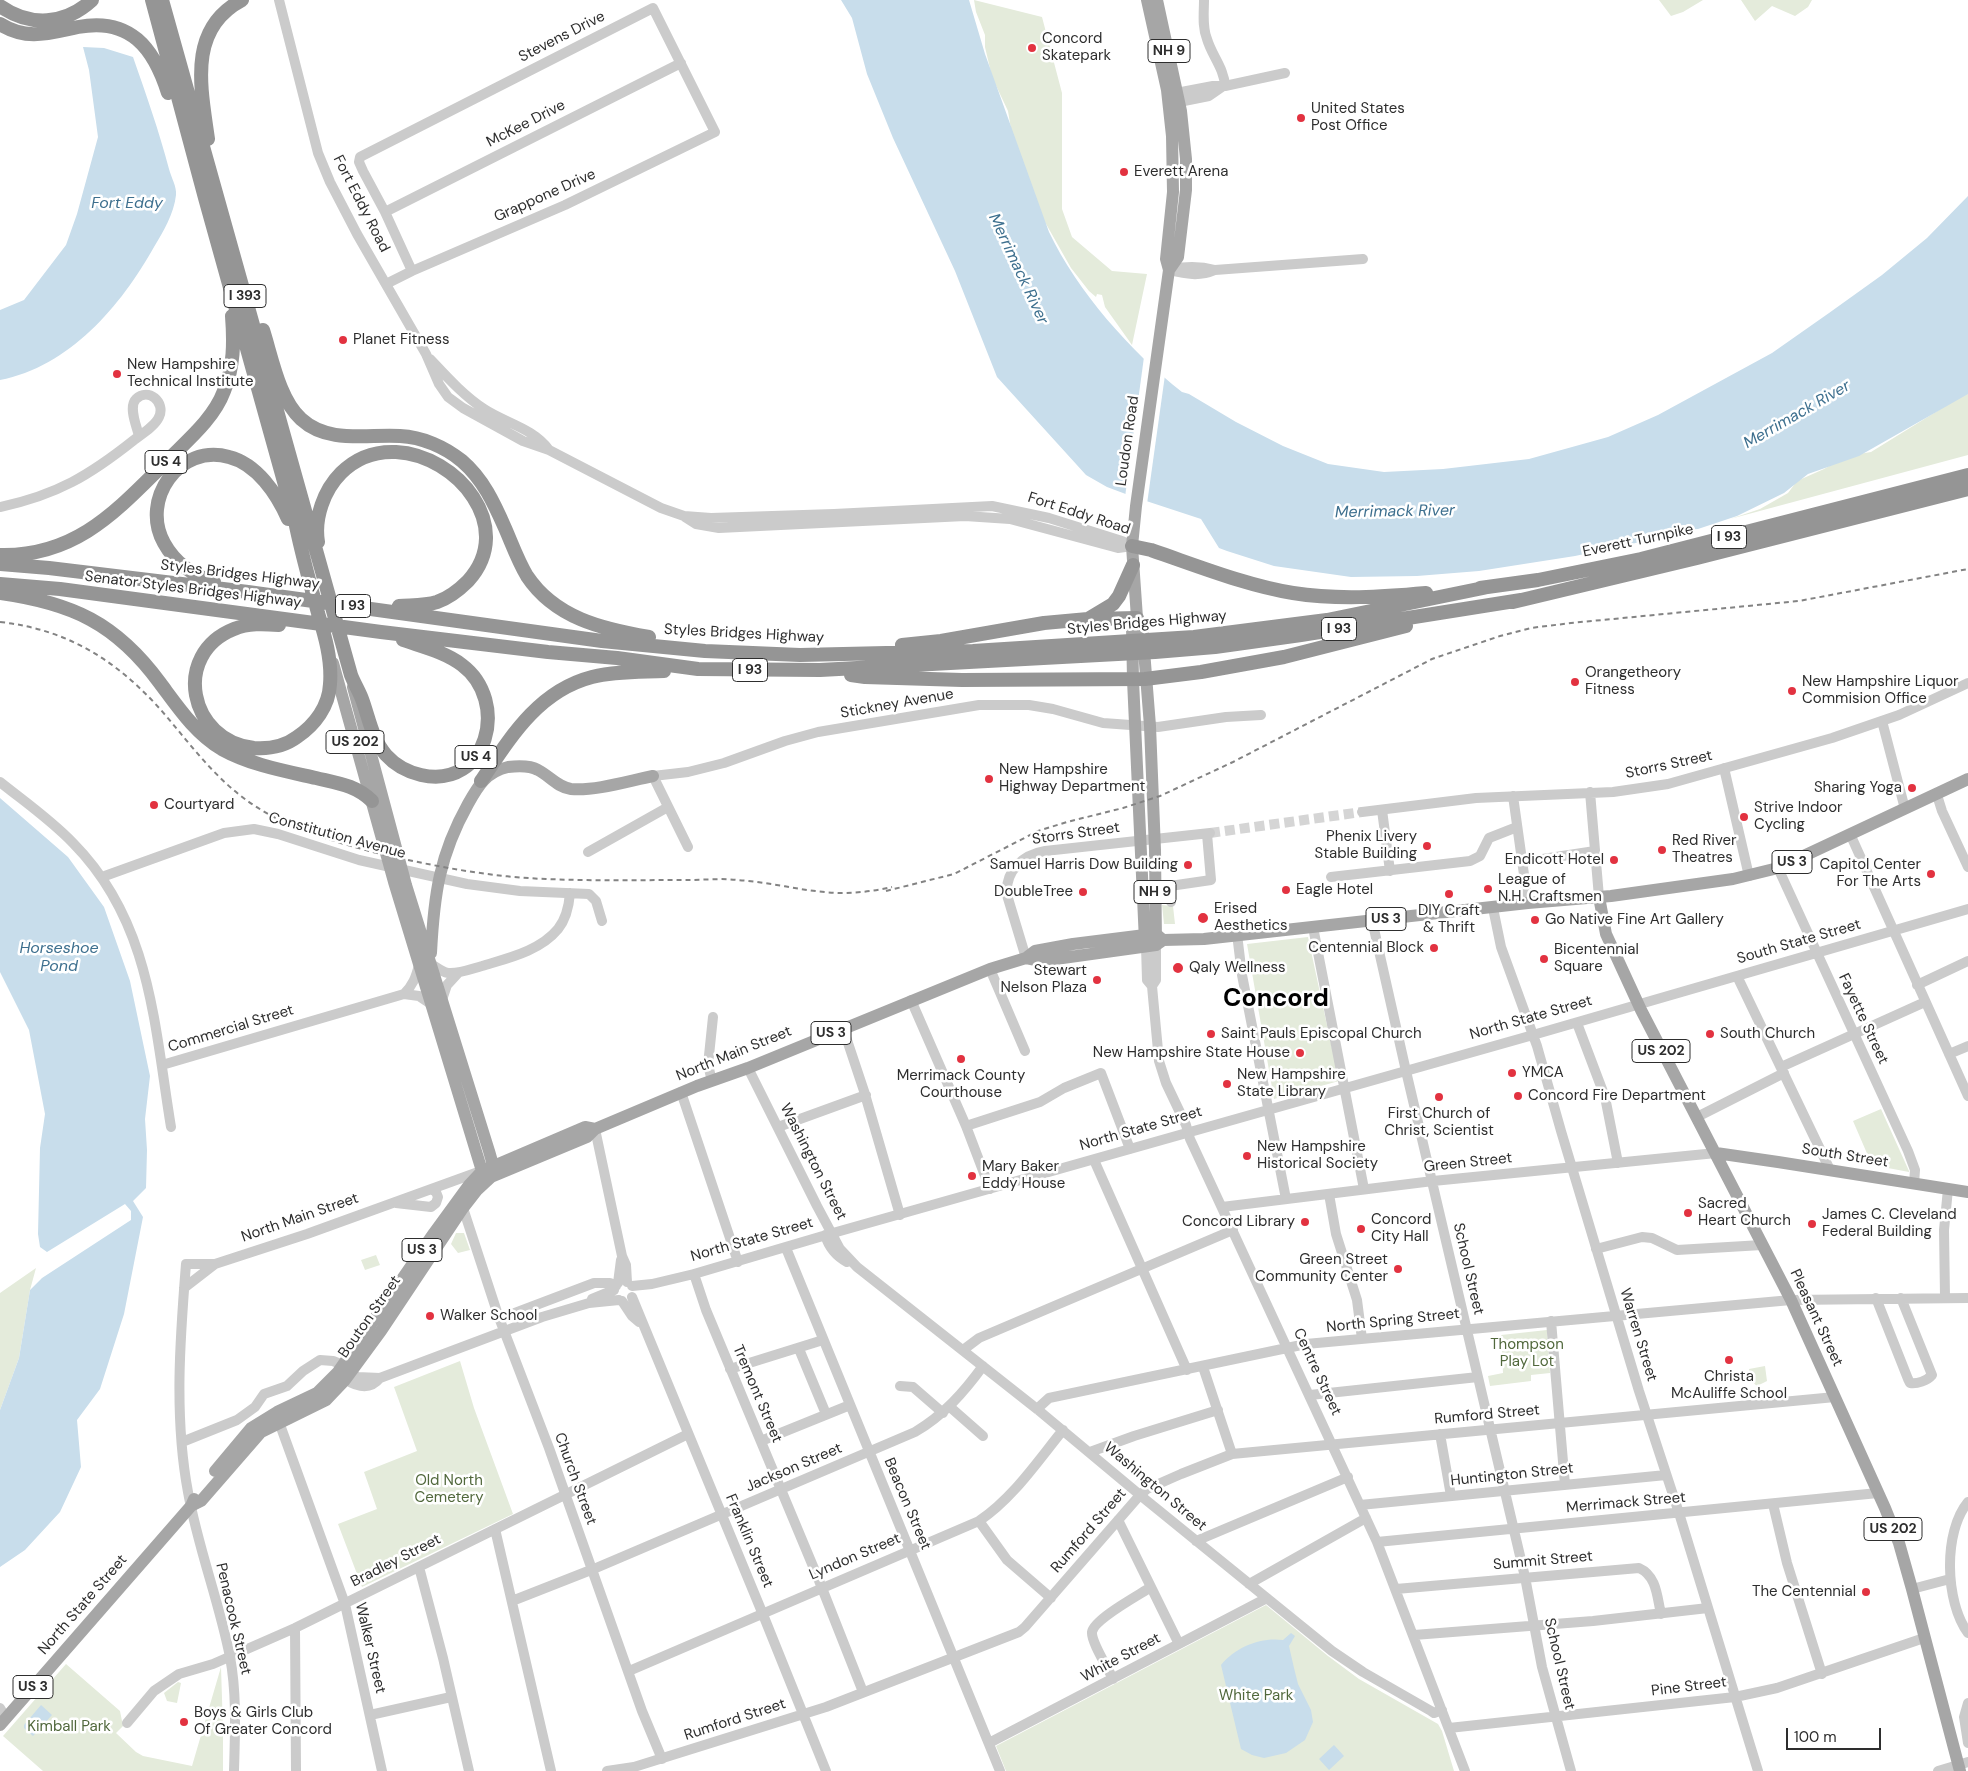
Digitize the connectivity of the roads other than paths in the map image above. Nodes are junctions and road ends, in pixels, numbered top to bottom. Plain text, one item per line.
1 (92, 0) edge
2 (152, 0) edge
3 (162, 0) edge
4 (242, 0) edge
5 (279, 0) edge
6 (1147, 0) edge
7 (1157, 0) edge
8 (1204, 0) edge
9 (0, 6) edge
10 (0, 24) edge
11 (681, 63) junction
12 (1286, 73) dead end
13 (1223, 87) junction
14 (1173, 98) junction
15 (715, 132) joint
16 (215, 186) junction
17 (205, 198) junction
18 (385, 212) junction
19 (227, 227) junction
20 (1363, 260) dead end
21 (1168, 270) junction
22 (412, 271) junction
23 (386, 284) junction
24 (230, 288) junction
25 (139, 436) dead end
26 (1968, 475) edge
27 (1968, 489) edge
28 (0, 507) edge
29 (299, 543) junction
30 (1132, 546) junction
31 (0, 555) edge
32 (0, 564) edge
33 (1134, 565) junction
34 (319, 566) junction
35 (0, 584) edge
36 (1488, 587) junction
37 (248, 592) junction
38 (0, 593) edge
39 (1521, 600) junction
40 (362, 607) junction
41 (1137, 618) junction
42 (1088, 620) junction
43 (381, 632) junction
44 (334, 637) junction
45 (1155, 646) junction
46 (1120, 649) junction
47 (705, 651) junction
48 (800, 655) junction
49 (698, 669) junction
50 (820, 670) junction
51 (351, 675) junction
52 (1139, 680) junction
53 (1968, 683) edge
54 (1261, 715) dead end
55 (1882, 721) junction
56 (1135, 725) junction
57 (1150, 726) junction
58 (1724, 768) junction
59 (653, 776) junction
60 (1968, 780) edge
61 (481, 781) junction
62 (0, 782) edge
63 (1590, 792) junction
64 (1937, 795) junction
65 (1513, 796) junction
66 (372, 801) junction
67 (668, 807) junction
68 (1906, 809) junction
69 (1382, 810) junction
70 (1362, 812) tunnel mouth
71 (1517, 827) junction
72 (1851, 836) junction
73 (388, 840) junction
74 (688, 847) dead end
75 (1595, 851) junction
76 (588, 852) dead end
77 (1523, 862) junction
78 (1968, 867) edge
79 (1778, 868) junction
80 (1390, 871) junction
81 (1749, 876) junction
82 (102, 877) junction
83 (1331, 877) dead end
84 (570, 893) junction
85 (1598, 897) junction
86 (1170, 902) dead end
87 (1528, 903) junction
88 (1493, 908) junction
89 (1968, 910) edge
90 (1372, 920) junction
91 (602, 922) dead end
92 (1313, 927) junction
93 (1893, 931) junction
94 (1237, 934) junction
95 (1153, 940) junction
96 (1816, 953) junction
97 (1026, 958) junction
98 (1968, 961) edge
99 (425, 964) junction
100 (990, 969) junction
101 (458, 973) junction
102 (1737, 976) junction
103 (1917, 984) junction
104 (404, 994) junction
105 (911, 1000) junction
106 (437, 1002) junction
107 (1925, 1002) junction
108 (1638, 1004) junction
109 (713, 1017) dead end
110 (1577, 1023) junction
111 (843, 1028) junction
112 (1853, 1034) junction
113 (1534, 1035) junction
114 (1968, 1046) edge
115 (1025, 1051) dead end
116 (1949, 1054) junction
117 (162, 1065) junction
118 (748, 1068) junction
119 (1782, 1070) junction
120 (1406, 1071) junction
121 (712, 1081) junction
122 (1346, 1089) junction
123 (681, 1092) junction
124 (866, 1095) junction
125 (1968, 1096) edge
126 (1269, 1109) junction
127 (1697, 1117) junction
128 (966, 1126) junction
129 (171, 1127) dead end
130 (778, 1127) junction
131 (595, 1129) junction
132 (1188, 1132) junction
133 (1130, 1149) junction
134 (1716, 1153) junction
135 (1094, 1160) junction
136 (1618, 1162) junction
137 (1572, 1168) junction
138 (1830, 1170) junction
139 (488, 1171) junction
140 (1432, 1181) junction
141 (1914, 1183) junction
142 (431, 1189) junction
143 (990, 1189) junction
144 (1364, 1189) junction
145 (1948, 1189) junction
146 (1968, 1192) edge
147 (1330, 1194) junction
148 (1286, 1199) junction
149 (395, 1202) junction
150 (1222, 1206) junction
151 (463, 1208) junction
152 (900, 1215) junction
153 (1233, 1230) junction
154 (829, 1234) junction
155 (1762, 1245) junction
156 (786, 1248) junction
157 (1596, 1249) junction
158 (738, 1262) junction
159 (186, 1264) joint
160 (215, 1264) junction
161 (1142, 1268) junction
162 (694, 1274) junction
163 (184, 1288) junction
164 (624, 1291) junction
165 (1946, 1297) junction
166 (1876, 1298) junction
167 (1901, 1298) junction
168 (1968, 1298) edge
169 (1790, 1300) junction
170 (1617, 1315) junction
171 (500, 1318) junction
172 (1551, 1321) junction
173 (1467, 1329) junction
174 (505, 1331) junction
175 (1362, 1339) junction
176 (823, 1340) junction
177 (1288, 1348) junction
178 (799, 1349) junction
179 (963, 1350) junction
180 (983, 1366) junction
181 (1204, 1367) junction
182 (730, 1369) junction
183 (1187, 1370) junction
184 (344, 1372) junction
185 (1478, 1377) junction
186 (900, 1386) dead end
187 (1310, 1395) junction
188 (1834, 1397) junction
189 (850, 1405) junction
190 (1037, 1409) junction
191 (946, 1410) junction
192 (1218, 1410) junction
193 (826, 1414) junction
194 (1647, 1415) junction
195 (279, 1422) junction
196 (1560, 1423) junction
197 (1063, 1430) junction
198 (1490, 1430) junction
199 (688, 1434) junction
200 (1440, 1434) junction
201 (983, 1436) dead end
202 (761, 1441) junction
203 (182, 1442) junction
204 (1332, 1444) junction
205 (869, 1452) junction
206 (1090, 1452) junction
207 (1232, 1454) junction
208 (1666, 1475) junction
209 (1348, 1477) junction
210 (1565, 1485) junction
211 (782, 1490) junction
212 (1504, 1492) junction
213 (1878, 1493) junction
214 (566, 1494) junction
215 (1140, 1495) junction
216 (1451, 1496) junction
217 (1968, 1502) edge
218 (1773, 1504) junction
219 (1360, 1505) junction
220 (191, 1506) junction
221 (1679, 1513) junction
222 (722, 1514) junction
223 (1366, 1518) junction
224 (1118, 1520) junction
225 (979, 1521) junction
226 (495, 1529) junction
227 (1513, 1529) junction
228 (1196, 1541) junction
229 (1377, 1542) junction
230 (910, 1550) junction
231 (419, 1567) junction
232 (591, 1569) junction
233 (1525, 1577) junction
234 (1950, 1579) junction
235 (1250, 1584) junction
236 (1151, 1587) junction
237 (822, 1588) junction
238 (1912, 1588) junction
239 (1396, 1589) junction
240 (1051, 1598) junction
241 (1267, 1598) junction
242 (512, 1601) junction
243 (346, 1604) junction
244 (1708, 1608) junction
245 (763, 1613) junction
246 (1661, 1614) junction
247 (1535, 1626) junction
248 (295, 1628) junction
249 (1968, 1633) edge
250 (1414, 1635) junction
251 (1924, 1638) junction
252 (1180, 1644) junction
253 (230, 1656) junction
254 (953, 1657) junction
255 (629, 1671) junction
256 (1822, 1674) junction
257 (1113, 1679) junction
258 (863, 1692) junction
259 (1735, 1697) junction
260 (451, 1698) junction
261 (1968, 1703) edge
262 (1442, 1710) junction
263 (803, 1714) junction
264 (370, 1715) junction
265 (1556, 1716) junction
266 (2, 1717) edge
267 (126, 1723) dead end
268 (1449, 1728) junction
269 (1968, 1742) edge
270 (989, 1743) junction
271 (662, 1759) junction
272 (1962, 1766) edge
273 (234, 1771) edge
274 (296, 1771) edge
275 (382, 1771) edge
276 (469, 1771) edge
277 (551, 1771) edge
278 (607, 1771) edge
279 (826, 1771) edge
280 (1000, 1771) edge
281 (1465, 1771) edge
282 (1571, 1771) edge
283 (1758, 1771) edge
284 (1938, 1771) edge

1 - 9 highway
2 - 17 highway, I 393
3 - 16 highway, I 393
4 - 16 highway
5 - 23 street, Fort Eddy Road
6 - 14 main road, Loudon Road / NH 9
7 - 14 main road, Loudon Road / NH 9
8 - 13 street
10 - 17 highway
11 - 15 street, Stevens Drive
11 - 18 street, McKee Drive
11 - 18 street, Stevens Drive
12 - 13 street
13 - 14 street
14 - 21 main road, Loudon Road / NH 9
15 - 22 street, Grappone Drive
16 - 19 highway, I 393
17 - 24 highway, I 393
18 - 22 street
19 - 34 highway, I 393
19 - 47 highway
20 - 21 street
21 - 30 main road, Loudon Road / NH 9
22 - 23 street, Grappone Drive
23 - 30 street, Fort Eddy Road
24 - 29 highway, I 393
24 - 31 highway, US 4
25 - 28 street
26 - 36 highway, Everett Turnpike / I 93
27 - 39 highway, Everett Turnpike / I 93
29 - 37 highway
29 - 44 highway, I 393
30 - 33 main road, Loudon Road / NH 9
30 - 36 highway
32 - 37 highway, Styles Bridges Highway / I 93
33 - 41 main road, Loudon Road / NH 9
33 - 42 highway
34 - 40 highway
34 - 44 highway, I 393
35 - 44 highway, Senator Styles Bridges Highway / I 93
36 - 45 highway, Styles Bridges Highway / I 93
37 - 40 highway, Styles Bridges Highway / I 93
38 - 66 highway
39 - 45 highway, Styles Bridges Highway / I 93
39 - 52 highway
40 - 47 highway, Styles Bridges Highway / I 93
41 - 42 highway
41 - 52 main road, Loudon Road / NH 9
42 - 48 highway
43 - 44 highway, Senator Styles Bridges Highway / I 93
43 - 49 highway, Styles Bridges Highway / I 93
43 - 51 highway, US 4
44 - 44 highway
44 - 51 highway, I 393
44 - 66 main road, US 202
45 - 46 highway, Styles Bridges Highway / I 93
46 - 48 highway, Styles Bridges Highway / I 93
46 - 50 highway, Styles Bridges Highway / I 93
47 - 48 highway, Styles Bridges Highway / I 93
49 - 50 highway, Styles Bridges Highway / I 93
49 - 61 highway
50 - 52 highway
51 - 73 main road, US 202
52 - 56 main road, Loudon Road / NH 9
52 - 57 main road, Loudon Road / NH 9
53 - 55 street, Storrs Street
54 - 57 street, Stickney Avenue
55 - 58 street, Storrs Street
55 - 68 street
56 - 57 street, Stickney Avenue
56 - 59 street, Stickney Avenue
56 - 95 main road, Loudon Road / NH 9
57 - 95 main road, Loudon Road / NH 9
58 - 63 street, Storrs Street
58 - 81 street
59 - 61 main road
59 - 67 street
60 - 64 main road, US 3
61 - 99 main road
62 - 82 street, Commercial Street
63 - 65 street, Storrs Street
63 - 75 street
64 - 68 main road, US 3
64 - 78 street
65 - 69 street, Storrs Street
65 - 71 street
66 - 73 main road, US 202
67 - 74 street
67 - 76 street
68 - 72 main road, US 3
69 - 70 street, Storrs Street
69 - 80 street
71 - 77 street
71 - 80 street
72 - 79 main road, US 3
72 - 93 street
73 - 99 main road, US 202
75 - 77 street
75 - 85 street
77 - 87 street
79 - 81 main road, US 3
79 - 96 street, Fayette Street
80 - 83 street
81 - 85 main road, US 3
82 - 84 street, Constitution Avenue
82 - 117 street, Commercial Street
84 - 91 street, Constitution Avenue
84 - 101 street
85 - 87 main road, North Main Street / US 3
85 - 108 main road, Pleasant Street / US 202
86 - 97 street, Storrs Street
87 - 88 main road, North Main Street / US 3
88 - 90 main road, North Main Street / US 3
88 - 113 street, Warren Street
89 - 93 street, South State Street
90 - 92 main road, North Main Street / US 3
90 - 120 street, School Street
92 - 94 main road, North Main Street / US 3
92 - 122 street
93 - 96 street, South State Street
93 - 103 street
94 - 95 main road, North Main Street / US 3
94 - 126 street
95 - 97 main road, North Main Street / US 3
95 - 132 street, Centre Street
96 - 102 street, South State Street
96 - 112 street, Fayette Street
97 - 100 main road, North Main Street / US 3
98 - 103 street
99 - 101 street
99 - 104 street
99 - 106 main road, US 202
100 - 105 main road, North Main Street / US 3
100 - 115 street
101 - 106 street
102 - 108 street, South State Street
102 - 119 street
103 - 107 street
104 - 106 street
104 - 117 street, Commercial Street
105 - 111 main road, North Main Street / US 3
105 - 128 street
106 - 139 main road, US 202
107 - 112 street
107 - 116 street
108 - 110 street, North State Street
108 - 127 main road, Pleasant Street / US 202
109 - 121 street
110 - 113 street, North State Street
110 - 136 street
111 - 118 main road, North Main Street / US 3
111 - 124 street
112 - 119 street
112 - 141 street, Fayette Street
113 - 120 street, North State Street
113 - 137 street, Warren Street
114 - 116 street
116 - 125 street
117 - 129 street
118 - 121 main road, North Main Street / US 3
118 - 130 street, Washington Street
119 - 127 street
119 - 138 street
120 - 122 street, North State Street
120 - 140 street, School Street
121 - 123 main road, North Main Street / US 3
122 - 126 street, North State Street
122 - 144 street
123 - 131 main road, North Main Street / US 3
123 - 158 street
124 - 130 street
124 - 152 street
126 - 132 street, North State Street
126 - 148 street
127 - 134 main road, Pleasant Street / US 202
128 - 133 street
128 - 143 street
130 - 154 street, Washington Street
131 - 139 main road, North Main Street / US 3
131 - 164 street, Franklin Street
132 - 133 street, North State Street
132 - 150 street, Centre Street
133 - 135 street, North State Street
134 - 136 street, Green Street
134 - 138 main road, South Street
134 - 155 main road, Pleasant Street / US 202
135 - 143 street, North State Street
135 - 161 street
136 - 137 street, Green Street
137 - 140 street, Green Street
137 - 157 street, Warren Street
138 - 141 main road, South Street
139 - 142 street, North Main Street
139 - 151 main road, Bouton Street / US 3
139 - 184 main road, Bouton Street / US 3
140 - 144 street, Green Street
140 - 173 street, School Street
141 - 145 main road, South Street
142 - 149 street, North Main Street
142 - 149 street
143 - 152 street, North State Street
144 - 147 street, Green Street
145 - 146 main road, South Street
145 - 165 street
147 - 148 street, Green Street
147 - 175 street
148 - 150 street, Green Street
149 - 160 street, North Main Street
150 - 153 street, Centre Street
151 - 171 street, Church Street
151 - 184 main road, Bouton Street / US 3
152 - 154 street, North State Street
153 - 161 street
153 - 177 street, Centre Street
154 - 156 street, North State Street
154 - 179 street, Washington Street
155 - 157 street
155 - 169 main road, Pleasant Street / US 202
156 - 158 street, North State Street
156 - 176 street, Beacon Street
157 - 170 street, Warren Street
158 - 162 street, North State Street
159 - 160 street, North Main Street
159 - 163 street, Penacook Street
160 - 163 street, North Main Street
161 - 179 street
161 - 183 street
162 - 164 street, North State Street
162 - 182 street, Tremont Street
163 - 203 street, Penacook Street
164 - 171 street
164 - 174 street, North State Street
164 - 199 street, Franklin Street
165 - 167 street, North Spring Street
165 - 168 street, North Spring Street
166 - 167 street, North Spring Street
166 - 167 street
166 - 169 street, North Spring Street
169 - 170 street, North Spring Street
169 - 188 main road, Pleasant Street / US 202
170 - 172 street, North Spring Street
170 - 194 street, Warren Street
171 - 174 street, Church Street
172 - 173 street, North Spring Street
172 - 196 street
173 - 175 street, North Spring Street
173 - 185 street, School Street
174 - 184 street, North State Street
174 - 214 street, Church Street
175 - 177 street, North Spring Street
176 - 178 street
176 - 189 street, Beacon Street
177 - 181 street, North Spring Street
177 - 187 street, Centre Street
178 - 182 street
178 - 193 street
179 - 180 street, Washington Street
180 - 190 street, Washington Street
180 - 191 street, Jackson Street
181 - 183 street, North Spring Street
181 - 192 street
182 - 202 street, Tremont Street
183 - 190 street, North Spring Street
184 - 195 main road, North State Street / US 3
184 - 203 street
184 - 220 main road, North State Street / US 3
185 - 187 street
185 - 198 street, School Street
186 - 191 street
187 - 204 street, Centre Street
188 - 194 street, Rumford Street
188 - 213 main road, Pleasant Street / US 202
189 - 193 street
189 - 205 street, Beacon Street
190 - 197 street, Washington Street
191 - 201 street
191 - 205 street, Jackson Street
192 - 206 street
192 - 207 street
193 - 202 street
194 - 196 street, Rumford Street
194 - 208 street, Warren Street
195 - 220 main road, North State Street / US 3
195 - 243 street, Walker Street
196 - 198 street, Rumford Street
196 - 210 street
197 - 206 street, Washington Street
197 - 225 street, Lyndon Street
198 - 200 street, Rumford Street
198 - 212 street, School Street
199 - 214 street, Bradley Street
199 - 222 street, Franklin Street
200 - 204 street, Rumford Street
200 - 216 street
202 - 211 street, Tremont Street
203 - 220 street, Penacook Street
204 - 207 street, Rumford Street
204 - 209 street, Centre Street
205 - 211 street, Jackson Street
205 - 230 street, Beacon Street
206 - 215 street, Washington Street
207 - 215 street, Rumford Street
208 - 210 street, Huntington Street
208 - 221 street, Warren Street
209 - 219 street, Centre Street
209 - 228 street
210 - 212 street, Huntington Street
211 - 222 street, Jackson Street
211 - 237 street, Tremont Street
212 - 216 street, Huntington Street
212 - 227 street, School Street
213 - 218 street, Merrimack Street
213 - 238 main road, Pleasant Street / US 202
214 - 226 street, Bradley Street
214 - 232 street, Church Street
215 - 224 street, Rumford Street
215 - 228 street, Washington Street
216 - 219 street, Huntington Street
217 - 234 street
218 - 221 street, Merrimack Street
218 - 256 street
219 - 223 street, Centre Street
220 - 253 street, Penacook Street
220 - 266 main road, North State Street / US 3
221 - 227 street, Merrimack Street
221 - 244 street, Warren Street
222 - 232 street, Jackson Street
222 - 245 street, Franklin Street
223 - 229 street, Centre Street
223 - 235 street
224 - 236 street
224 - 240 street, Rumford Street
225 - 230 street, Lyndon Street
225 - 240 street
226 - 231 street, Bradley Street
226 - 242 street
227 - 229 street, Merrimack Street
227 - 233 street, School Street
228 - 235 street, Washington Street
229 - 239 street, Centre Street
230 - 237 street, Lyndon Street
230 - 254 street, Beacon Street
231 - 243 street, Bradley Street
231 - 260 street
232 - 242 street, Jackson Street
232 - 255 street, Church Street
233 - 239 street, Summit Street
233 - 246 street, Summit Street
233 - 247 street, School Street
234 - 238 street
234 - 249 street
235 - 241 street, Washington Street
236 - 252 street
236 - 257 street
237 - 245 street, Lyndon Street
237 - 258 street, Tremont Street
238 - 251 main road, Pleasant Street / US 202
239 - 250 street, Centre Street
240 - 254 street, Rumford Street
241 - 252 street, White Street
241 - 262 street, Washington Street
242 - 277 street
243 - 248 street, Bradley Street
243 - 264 street, Walker Street
244 - 246 street
244 - 259 street, Warren Street
245 - 255 street, Lyndon Street
245 - 263 street, Franklin Street
246 - 247 street
247 - 250 street
247 - 265 street, School Street
248 - 253 street, Bradley Street
248 - 274 street
250 - 262 street, Centre Street
251 - 256 street, Pine Street
251 - 272 main road, Pleasant Street / US 202
252 - 257 street, White Street
253 - 267 street, Bradley Street
253 - 273 street, Penacook Street
254 - 258 street, Rumford Street
254 - 270 street, Beacon Street
255 - 271 street, Church Street
256 - 259 street, Pine Street
257 - 270 street, White Street
258 - 263 street, Rumford Street
259 - 265 street, Pine Street
259 - 283 street, Warren Street
260 - 264 street
260 - 276 street
261 - 269 street
262 - 268 street, Centre Street
263 - 271 street, Rumford Street
263 - 279 street, Franklin Street
264 - 275 street, Walker Street
265 - 268 street, Pine Street
265 - 282 street, School Street
268 - 281 street, Centre Street
270 - 280 street, Beacon Street
271 - 278 street, Rumford Street
272 - 284 street

